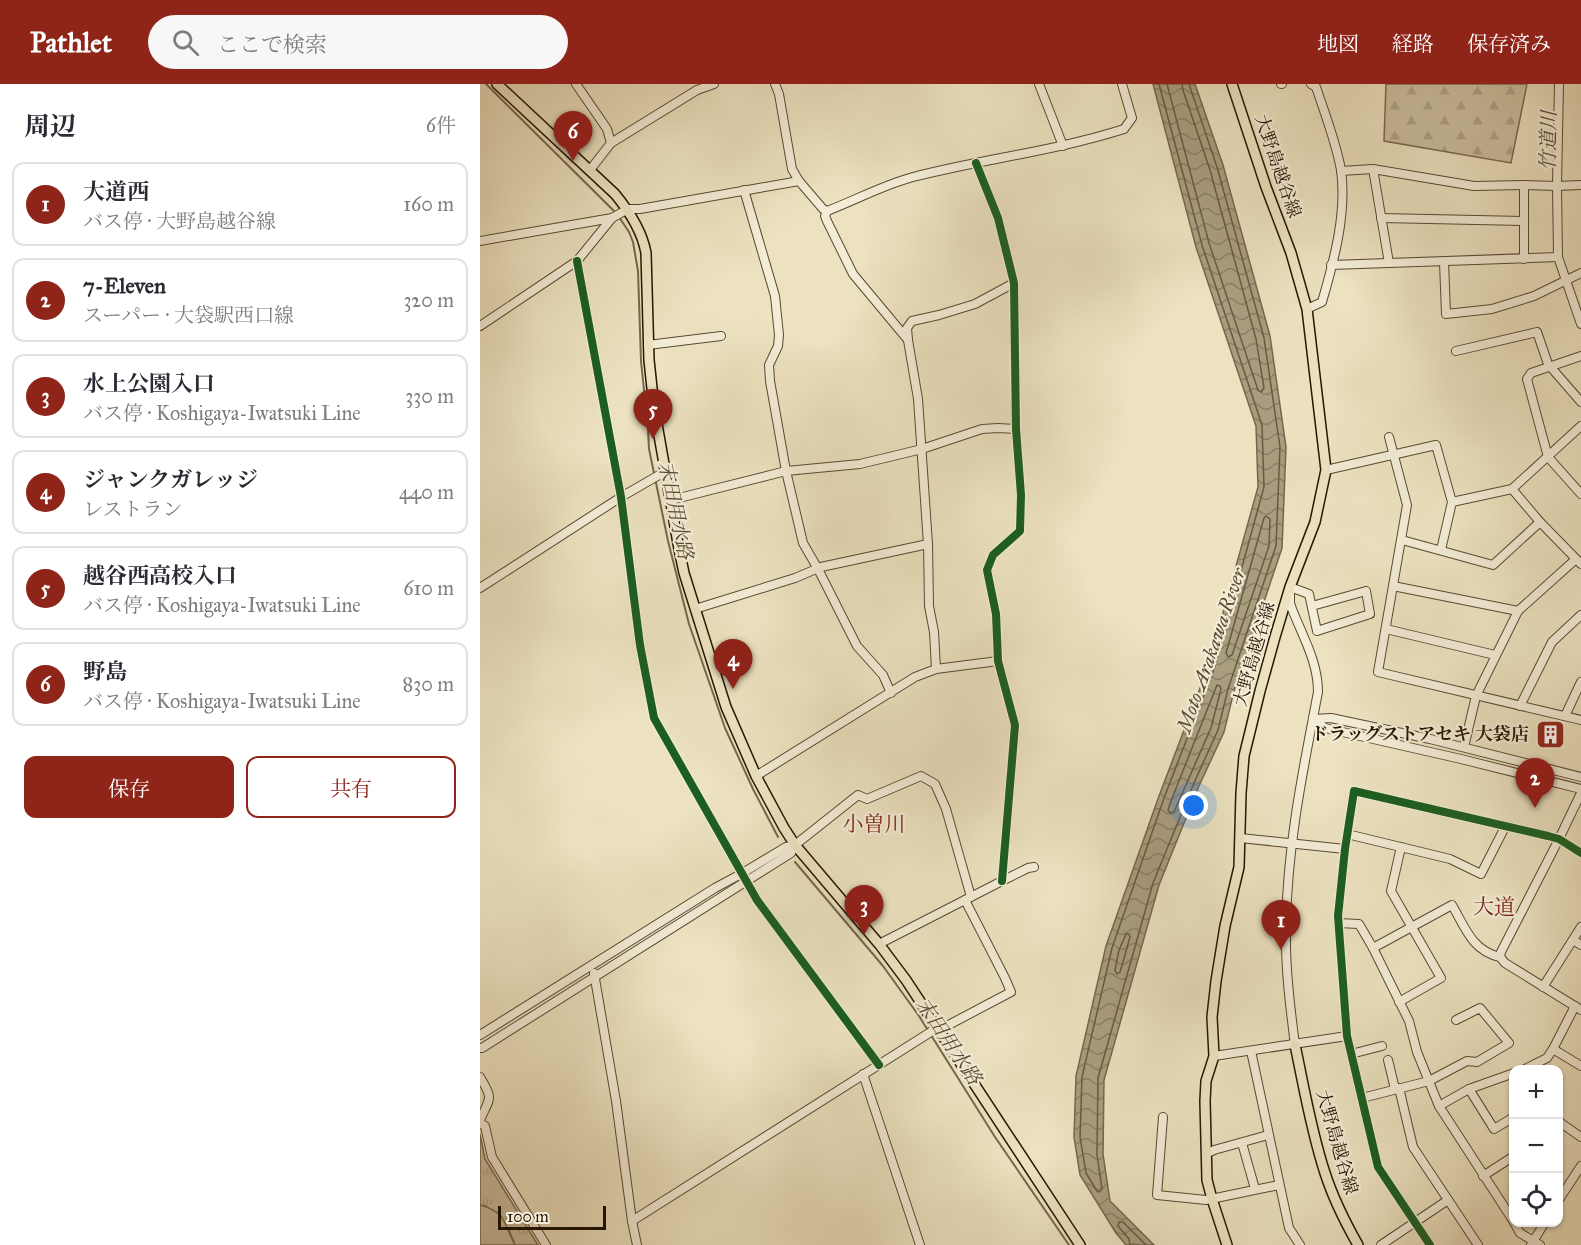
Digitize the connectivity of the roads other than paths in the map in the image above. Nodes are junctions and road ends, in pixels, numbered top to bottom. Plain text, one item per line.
1 (497, 84) edge
2 (576, 84) edge
3 (714, 84) edge
4 (775, 84) edge
5 (1039, 84) edge
6 (1122, 84) edge
7 (1232, 84) edge
8 (1559, 84) edge
9 (1315, 85) edge
10 (611, 143) junction
11 (1063, 146) junction
12 (976, 163) junction
13 (1373, 169) junction
14 (590, 170) junction
15 (1341, 171) junction
16 (799, 181) junction
17 (1524, 185) junction
18 (1581, 185) edge
19 (1557, 186) junction
20 (744, 190) junction
21 (827, 211) junction
22 (619, 214) junction
23 (1381, 218) junction
24 (1523, 221) junction
25 (480, 241) edge
26 (1558, 258) junction
27 (1524, 259) junction
28 (577, 261) junction
29 (1444, 262) junction
30 (1389, 263) junction
31 (1331, 265) junction
32 (1581, 273) edge
33 (1566, 282) junction
34 (1014, 283) junction
35 (1306, 309) junction
36 (1581, 324) edge
37 (480, 326) edge
38 (721, 336) dead end
39 (908, 340) junction
40 (648, 345) junction
41 (1456, 351) dead end
42 (1581, 356) edge
43 (1551, 367) junction
44 (1581, 402) edge
45 (1581, 426) edge
46 (1016, 429) junction
47 (1389, 437) dead end
48 (922, 449) junction
49 (1393, 454) junction
50 (1548, 457) junction
51 (1326, 470) junction
52 (786, 471) junction
53 (658, 475) junction
54 (1512, 489) junction
55 (1581, 494) edge
56 (621, 497) junction
57 (671, 500) junction
58 (1452, 502) junction
59 (1540, 522) junction
60 (1402, 540) junction
61 (928, 544) junction
62 (1441, 550) junction
63 (1579, 561) edge
64 (818, 569) junction
65 (1393, 586) junction
66 (1290, 587) junction
67 (480, 588) edge
68 (1312, 606) junction
69 (695, 609) junction
70 (1518, 611) junction
71 (1581, 615) edge
72 (1386, 629) junction
73 (1495, 655) junction
74 (998, 661) junction
75 (936, 669) junction
76 (1581, 682) edge
77 (891, 693) junction
78 (1476, 696) junction
79 (1520, 706) junction
80 (1565, 716) junction
81 (1313, 719) junction
82 (1581, 720) edge
83 (1464, 747) junction
84 (756, 776) junction
85 (1581, 777) edge
86 (1581, 791) edge
87 (1505, 826) junction
88 (1347, 834) junction
89 (1240, 838) junction
90 (1559, 839) junction
91 (1292, 844) junction
92 (795, 845) junction
93 (1401, 847) junction
94 (1345, 849) junction
95 (1581, 853) edge
96 (1034, 867) dead end
97 (744, 878) junction
98 (1002, 881) junction
99 (968, 898) junction
100 (1338, 923) junction
101 (1411, 927) junction
102 (1581, 927) edge
103 (1573, 940) junction
104 (879, 944) junction
105 (1581, 945) edge
106 (1373, 948) junction
107 (1500, 957) junction
108 (593, 965) junction
109 (595, 977) junction
110 (1544, 987) junction
111 (1399, 1002) junction
112 (1578, 1008) edge
113 (1456, 1020) dead end
114 (933, 1032) junction
115 (480, 1035) edge
116 (1347, 1036) junction
117 (1295, 1045) junction
118 (1382, 1046) dead end
119 (480, 1048) edge
120 (1553, 1049) junction
121 (1251, 1051) junction
122 (1351, 1054) junction
123 (1214, 1056) junction
124 (1389, 1060) dead end
125 (879, 1065) junction
126 (1532, 1065) edge
127 (1581, 1066) edge
128 (863, 1074) junction
129 (1509, 1075) edge
130 (480, 1077) edge
131 (1428, 1081) junction
132 (1397, 1089) junction
133 (1469, 1089) junction
134 (1362, 1098) junction
135 (1439, 1106) junction
136 (1163, 1117) dead end
137 (1509, 1119) edge
138 (480, 1121) edge
139 (1563, 1126) edge
140 (1268, 1136) junction
141 (1581, 1137) edge
142 (1242, 1143) junction
143 (1206, 1154) junction
144 (1509, 1159) edge
145 (1581, 1166) edge
146 (1483, 1176) junction
147 (1279, 1185) junction
148 (1254, 1190) junction
149 (1563, 1193) edge
150 (1212, 1199) junction
151 (1448, 1200) junction
152 (1509, 1215) edge
153 (632, 1221) junction
154 (1414, 1222) junction
155 (1517, 1227) edge
156 (1543, 1227) edge
157 (1535, 1244) edge
158 (546, 1245) edge
159 (637, 1245) edge
160 (920, 1245) edge
161 (1080, 1245) edge
162 (1227, 1245) edge
163 (1300, 1245) edge
164 (1358, 1245) edge
165 (1381, 1245) edge
166 (1430, 1245) edge
167 (1479, 1245) edge

1 - 14 main road
2 - 10 street
3 - 10 street
4 - 16 street
5 - 11 street
6 - 11 street
7 - 35 main road, 大野島越谷線
8 - 19 street
9 - 15 street
10 - 14 street
11 - 12 street
12 - 21 street
12 - 34 street
13 - 15 street
13 - 17 street
13 - 23 street
14 - 22 main road
15 - 31 street
16 - 20 street
16 - 21 street
17 - 19 street
17 - 24 street
18 - 19 street
19 - 26 street
20 - 22 street
20 - 52 street
21 - 39 street
22 - 25 street
22 - 28 street
22 - 40 main road
23 - 24 street
23 - 30 street
24 - 27 street
26 - 27 street
26 - 33 street
27 - 29 street
28 - 37 street
28 - 56 street
29 - 30 street
29 - 33 street
30 - 31 street
31 - 35 street
32 - 33 street
33 - 36 street
34 - 39 street
34 - 46 street
35 - 51 main road, 大野島越谷線
38 - 40 street
39 - 48 street
40 - 53 main road
41 - 43 street
42 - 43 street
43 - 44 street
43 - 50 street
45 - 50 street
46 - 48 street
46 - 74 street
47 - 49 street
48 - 52 street
48 - 61 street
49 - 51 street
49 - 58 street
49 - 60 street
50 - 54 street
50 - 55 street
51 - 66 main road, 大野島越谷線
52 - 57 street
52 - 64 street
53 - 56 street
53 - 57 main road
54 - 58 street
54 - 59 street
56 - 67 street
56 - 97 street
57 - 69 main road
58 - 62 street
59 - 62 street
59 - 63 street
60 - 62 street
60 - 65 street
61 - 64 street
61 - 75 street
63 - 70 street
64 - 69 street
64 - 77 street
65 - 70 street
65 - 72 street
66 - 68 street
66 - 81 street
66 - 89 main road, 大野島越谷線
68 - 68 street
69 - 84 main road
70 - 73 street
71 - 79 street
72 - 73 street
72 - 78 street
73 - 78 street
74 - 75 street
74 - 98 street
75 - 77 street
76 - 80 street
77 - 84 street
78 - 79 street
78 - 83 street
79 - 80 street
80 - 82 street
81 - 83 street
81 - 86 street
81 - 91 street
83 - 85 street
84 - 92 main road
86 - 90 street
87 - 88 street
87 - 90 street
87 - 93 street
88 - 93 street
88 - 94 street
89 - 91 street
89 - 123 main road, 大野島越谷線
90 - 95 street
90 - 107 street
91 - 94 street
91 - 117 street
92 - 97 street
92 - 99 street
92 - 104 main road
93 - 101 street
94 - 100 street
96 - 98 street
97 - 108 street
97 - 109 street
97 - 125 street
98 - 99 street
99 - 104 street
99 - 114 street
100 - 106 street
100 - 116 street
101 - 106 street
101 - 107 street
101 - 111 street
102 - 103 street
103 - 105 street
103 - 110 street
104 - 114 main road
106 - 111 street
107 - 110 street
108 - 109 street
108 - 115 street
109 - 119 street
109 - 153 street
110 - 112 street
111 - 131 street
112 - 120 street
113 - 131 street
114 - 125 street
114 - 161 main road
116 - 117 street
116 - 122 street
117 - 121 street
117 - 164 main road, 大野島越谷線
118 - 122 street
120 - 126 street
120 - 127 street
121 - 123 street
121 - 140 street
122 - 134 street
123 - 143 main road, 大野島越谷線
124 - 132 street
125 - 128 street
128 - 153 street
128 - 160 street
129 - 133 street
130 - 138 street
131 - 132 street
131 - 135 street
132 - 134 street
132 - 151 street
133 - 135 street
133 - 137 street
134 - 154 street
135 - 146 street
136 - 150 street
138 - 158 street
139 - 141 street
140 - 142 street
140 - 147 street
142 - 143 street
142 - 148 street
143 - 150 main road, 大野島越谷線
144 - 146 street
145 - 149 street
146 - 152 street
147 - 148 street
147 - 163 street
148 - 150 street
150 - 162 main road, 大野島越谷線
151 - 154 street
151 - 167 street
153 - 159 street
154 - 165 street
154 - 166 street
155 - 157 street
156 - 157 street

